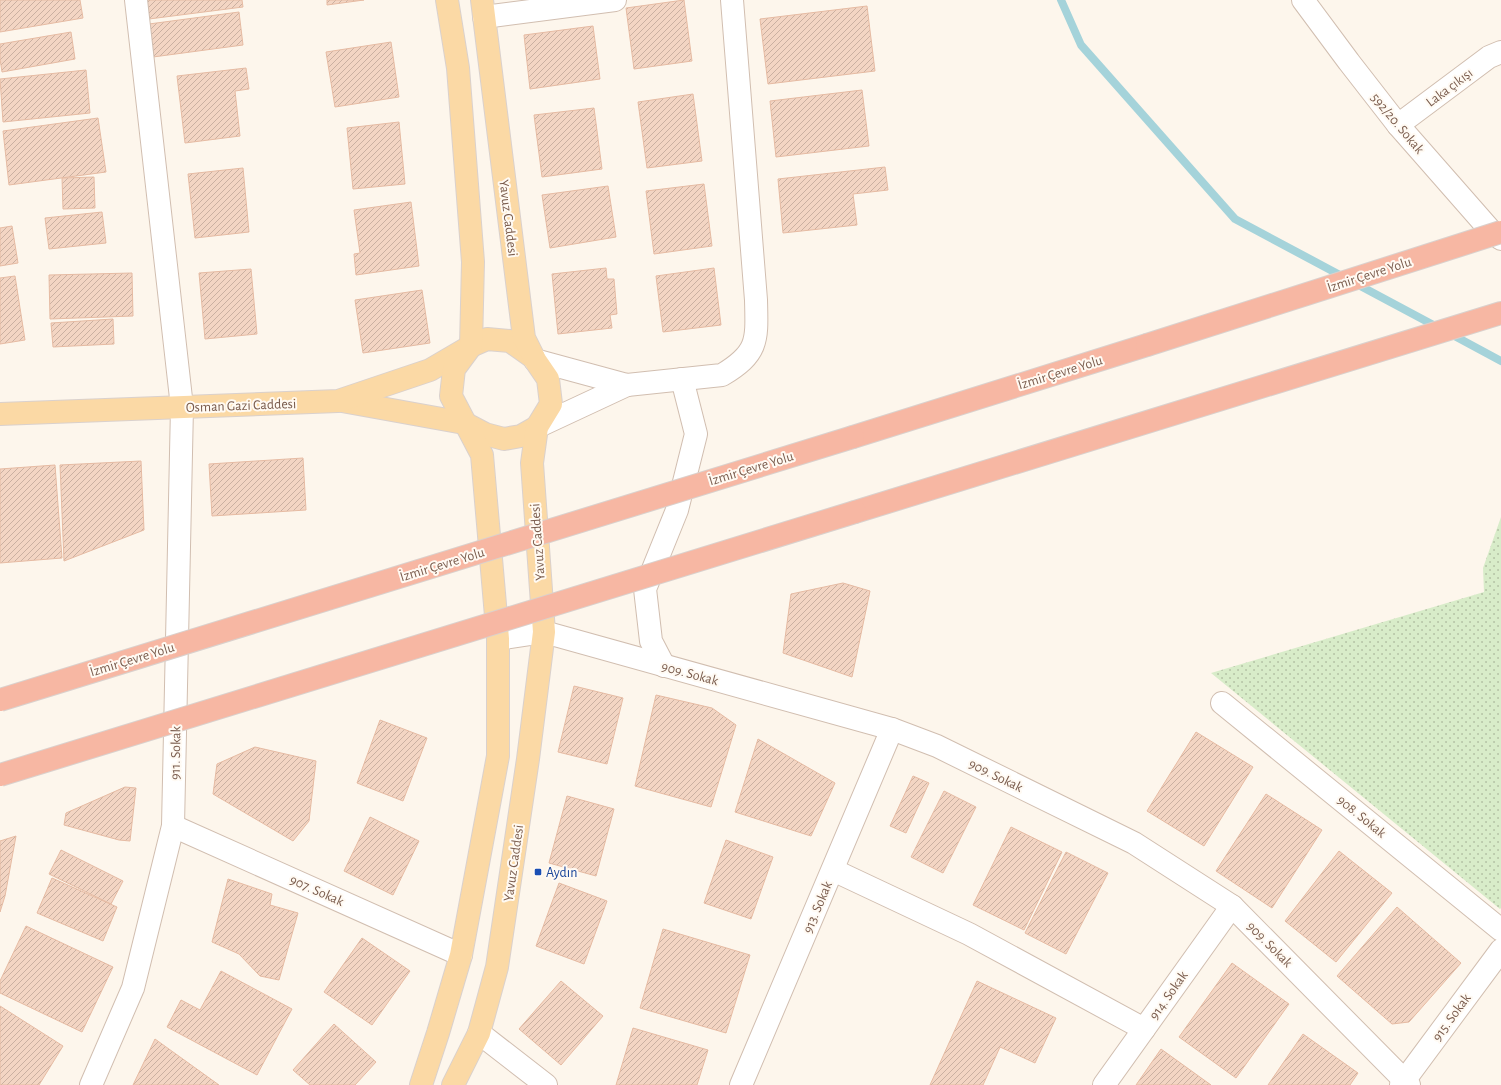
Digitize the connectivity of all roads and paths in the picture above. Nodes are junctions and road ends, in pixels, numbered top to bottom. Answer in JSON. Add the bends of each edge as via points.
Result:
{"nodes":[{"id":1,"x":136,"y":0,"type":"edge"},
{"id":2,"x":447,"y":0,"type":"edge"},
{"id":3,"x":615,"y":0,"type":"edge"},
{"id":4,"x":732,"y":0,"type":"edge"},
{"id":5,"x":1303,"y":0,"type":"edge"},
{"id":6,"x":483,"y":9,"type":"edge"},
{"id":7,"x":1501,"y":52,"type":"edge"},
{"id":8,"x":1398,"y":125,"type":"junction"},
{"id":9,"x":1501,"y":232,"type":"edge"},
{"id":10,"x":1501,"y":239,"type":"edge"},
{"id":11,"x":1501,"y":313,"type":"edge"},
{"id":12,"x":471,"y":346,"type":"junction"},
{"id":13,"x":535,"y":360,"type":"junction"},
{"id":14,"x":682,"y":379,"type":"junction"},
{"id":15,"x":627,"y":385,"type":"junction"},
{"id":16,"x":338,"y":401,"type":"junction"},
{"id":17,"x":182,"y":407,"type":"junction"},
{"id":18,"x":0,"y":414,"type":"edge"},
{"id":19,"x":464,"y":423,"type":"junction"},
{"id":20,"x":538,"y":427,"type":"junction"},
{"id":21,"x":544,"y":632,"type":"junction"},
{"id":22,"x":498,"y":639,"type":"junction"},
{"id":23,"x":664,"y":666,"type":"junction"},
{"id":24,"x":0,"y":700,"type":"edge"},
{"id":25,"x":1222,"y":703,"type":"dead end"},
{"id":26,"x":892,"y":729,"type":"junction"},
{"id":27,"x":0,"y":775,"type":"edge"},
{"id":28,"x":174,"y":826,"type":"junction"},
{"id":29,"x":833,"y":870,"type":"junction"},
{"id":30,"x":1232,"y":906,"type":"junction"},
{"id":31,"x":1501,"y":930,"type":"edge"},
{"id":32,"x":1501,"y":950,"type":"edge"},
{"id":33,"x":461,"y":955,"type":"junction"},
{"id":34,"x":1144,"y":1029,"type":"junction"},
{"id":35,"x":479,"y":1033,"type":"junction"},
{"id":36,"x":1405,"y":1083,"type":"edge"},
{"id":37,"x":91,"y":1085,"type":"edge"},
{"id":38,"x":421,"y":1085,"type":"edge"},
{"id":39,"x":454,"y":1085,"type":"edge"},
{"id":40,"x":546,"y":1085,"type":"edge"},
{"id":41,"x":741,"y":1085,"type":"edge"},
{"id":42,"x":1104,"y":1085,"type":"edge"}],
"edges":[{"from":1,"to":17,"type":"street","name":"911. Sokak"},
{"from":2,"to":12,"type":"main road","via":[[458,68],[473,262]]},
{"from":3,"to":6,"type":"street"},
{"from":4,"to":14,"type":"street","via":[[757,330],[755,343],[735,367],[722,375]]},
{"from":5,"to":8,"type":"street","name":"592/20. Sokak"},
{"from":6,"to":13,"type":"main road","name":"Yavuz Caddesi","via":[[524,338]]},
{"from":7,"to":8,"type":"street","name":"Laka çıkışı","via":[[1489,57]]},
{"from":8,"to":10,"type":"street","name":"592/20. Sokak"},
{"from":9,"to":24,"type":"highway","name":"İzmir Çevre Yolu","bridge":true,"via":[[854,437]]},
{"from":11,"to":27,"type":"highway","bridge":true},
{"from":12,"to":13,"type":"main road","via":[[487,339],[510,341]]},
{"from":12,"to":16,"type":"main road","name":"Osman Gazi Caddesi","via":[[430,370]]},
{"from":12,"to":19,"type":"main road","via":[[454,369],[451,396]]},
{"from":13,"to":15,"type":"street"},
{"from":13,"to":20,"type":"main road","name":"Yavuz Caddesi","via":[[548,379],[551,404]]},
{"from":14,"to":15,"type":"street"},
{"from":14,"to":23,"type":"street","via":[[696,434],[678,510],[645,589],[651,641]]},
{"from":15,"to":20,"type":"street"},
{"from":16,"to":17,"type":"main road","name":"Osman Gazi Caddesi"},
{"from":16,"to":19,"type":"main road"},
{"from":17,"to":18,"type":"main road","name":"Osman Gazi Caddesi"},
{"from":17,"to":28,"type":"street","name":"911. Sokak"},
{"from":19,"to":20,"type":"main road","via":[[484,434],[504,439],[521,436]]},
{"from":19,"to":22,"type":"main road","via":[[482,455]]},
{"from":20,"to":21,"type":"main road","name":"Yavuz Caddesi","via":[[532,463]]},
{"from":21,"to":22,"type":"street","name":"909. Sokak"},
{"from":21,"to":23,"type":"street","name":"909. Sokak"},
{"from":21,"to":35,"type":"main road","name":"Yavuz Caddesi","via":[[497,967]]},
{"from":22,"to":33,"type":"main road","via":[[498,756]]},
{"from":23,"to":26,"type":"street","name":"909. Sokak"},
{"from":25,"to":31,"type":"street","name":"908. Sokak"},
{"from":26,"to":29,"type":"street","name":"913. Sokak"},
{"from":26,"to":30,"type":"street","name":"909. Sokak","via":[[937,746],[1134,843]]},
{"from":28,"to":33,"type":"street","name":"907. Sokak"},
{"from":28,"to":37,"type":"street","name":"911. Sokak","via":[[133,988]]},
{"from":29,"to":34,"type":"street","via":[[969,934]]},
{"from":29,"to":41,"type":"street","name":"913. Sokak"},
{"from":30,"to":34,"type":"street","name":"914. Sokak"},
{"from":30,"to":36,"type":"street","name":"909. Sokak"},
{"from":32,"to":36,"type":"street","name":"915. Sokak"},
{"from":33,"to":38,"type":"main road"},
{"from":34,"to":42,"type":"street","name":"914. Sokak"},
{"from":35,"to":39,"type":"main road","name":"Yavuz Caddesi"},
{"from":35,"to":40,"type":"street"}]}
